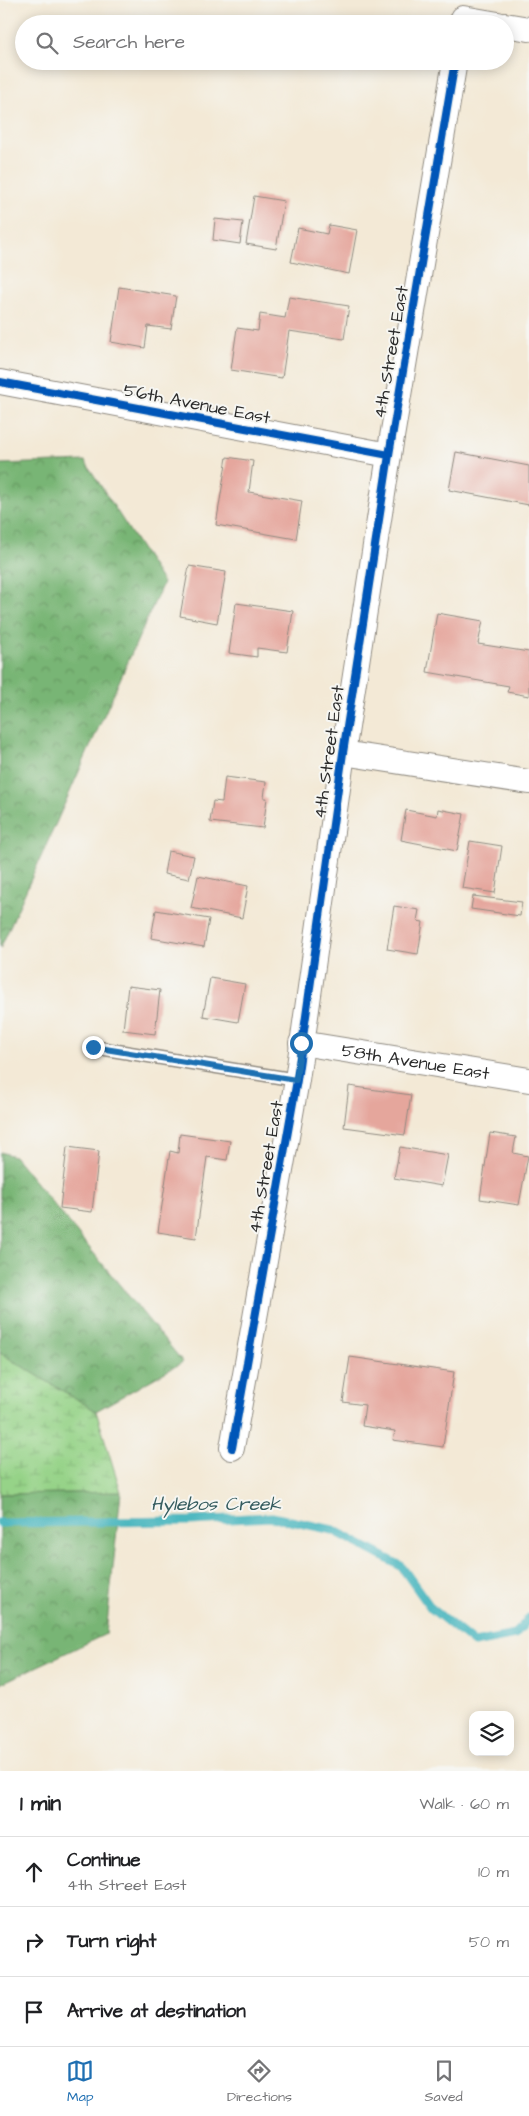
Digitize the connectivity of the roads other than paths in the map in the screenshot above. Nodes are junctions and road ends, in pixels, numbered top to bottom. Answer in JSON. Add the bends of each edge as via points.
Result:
{"nodes":[{"id":1,"x":514,"y":26,"type":"edge"},
{"id":2,"x":529,"y":29,"type":"edge"},
{"id":3,"x":454,"y":70,"type":"edge"},
{"id":4,"x":0,"y":382,"type":"edge"},
{"id":5,"x":389,"y":455,"type":"junction"},
{"id":6,"x":344,"y":753,"type":"junction"},
{"id":7,"x":529,"y":782,"type":"edge"},
{"id":8,"x":301,"y":1043,"type":"junction"},
{"id":9,"x":93,"y":1047,"type":"dead end"},
{"id":10,"x":296,"y":1080,"type":"junction"},
{"id":11,"x":529,"y":1080,"type":"edge"},
{"id":12,"x":232,"y":1448,"type":"dead end"}],
"edges":[{"from":1,"to":2,"type":"street"},
{"from":3,"to":5,"type":"street","name":"4th Street East"},
{"from":4,"to":5,"type":"street","name":"56th Avenue East"},
{"from":5,"to":6,"type":"street","name":"4th Street East"},
{"from":6,"to":7,"type":"street"},
{"from":6,"to":8,"type":"street","name":"4th Street East"},
{"from":8,"to":10,"type":"street","name":"4th Street East"},
{"from":8,"to":11,"type":"street","name":"58th Avenue East"},
{"from":9,"to":10,"type":"lane"},
{"from":10,"to":12,"type":"street","name":"4th Street East"}]}
